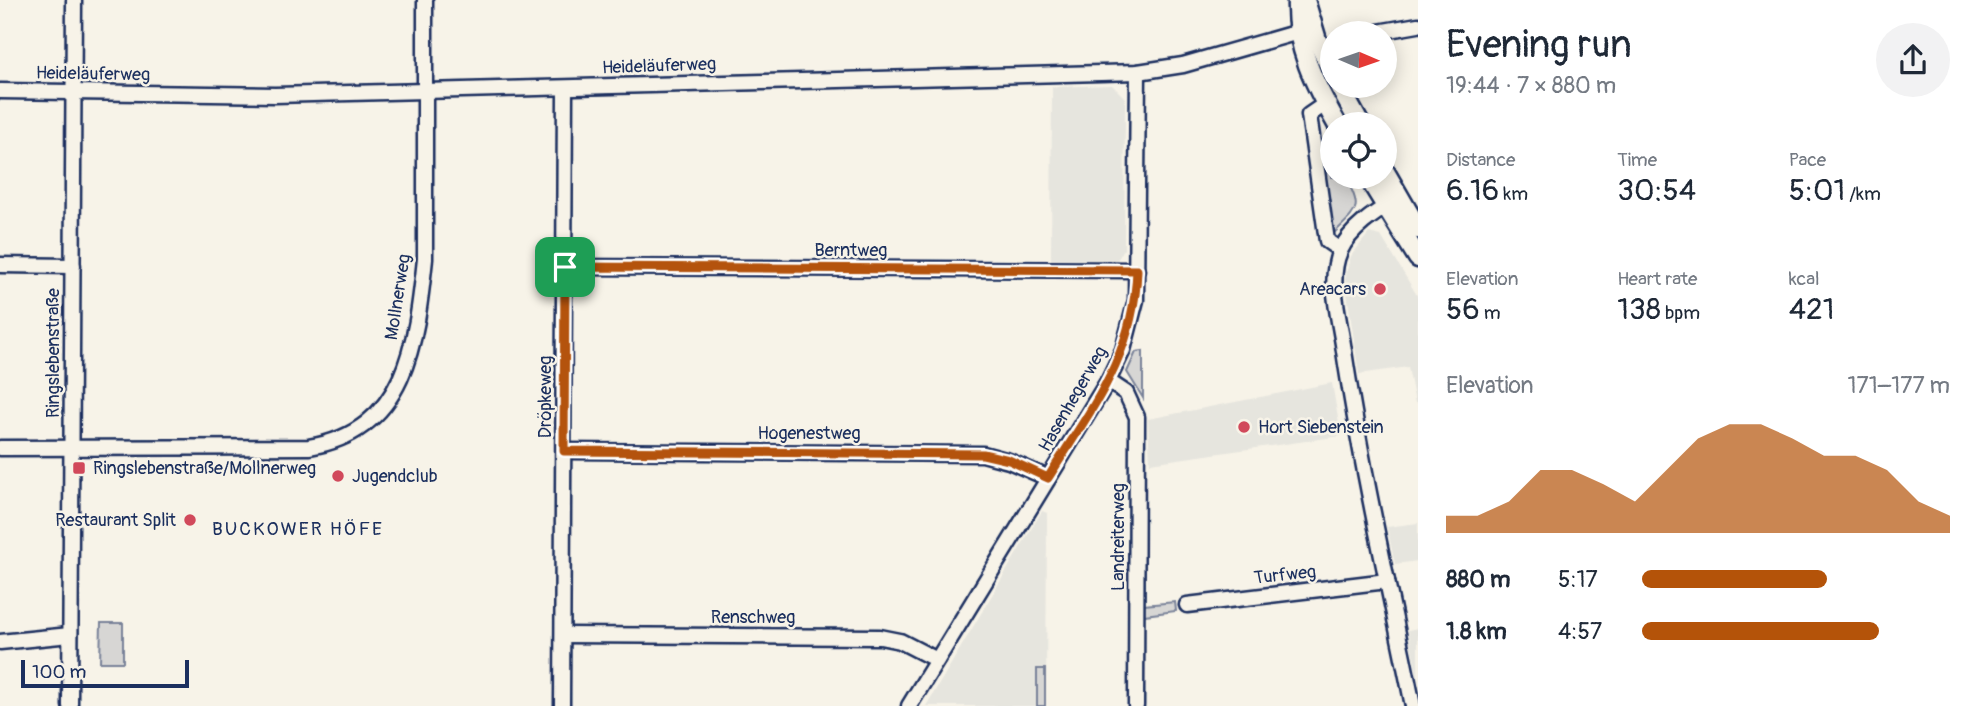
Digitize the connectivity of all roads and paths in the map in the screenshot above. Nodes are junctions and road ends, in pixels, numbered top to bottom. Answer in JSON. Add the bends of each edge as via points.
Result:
{"nodes":[{"id":1,"x":74,"y":0,"type":"edge"},
{"id":2,"x":425,"y":0,"type":"edge"},
{"id":3,"x":1297,"y":0,"type":"edge"},
{"id":4,"x":1305,"y":0,"type":"edge"},
{"id":5,"x":1418,"y":25,"type":"edge"},
{"id":6,"x":1397,"y":29,"type":"edge"},
{"id":7,"x":1305,"y":30,"type":"junction"},
{"id":8,"x":1320,"y":48,"type":"edge"},
{"id":9,"x":1139,"y":72,"type":"junction"},
{"id":10,"x":565,"y":88,"type":"junction"},
{"id":11,"x":0,"y":91,"type":"edge"},
{"id":12,"x":425,"y":91,"type":"junction"},
{"id":13,"x":74,"y":93,"type":"junction"},
{"id":14,"x":1325,"y":104,"type":"junction"},
{"id":15,"x":1330,"y":112,"type":"edge"},
{"id":16,"x":1380,"y":189,"type":"edge"},
{"id":17,"x":1389,"y":189,"type":"edge"},
{"id":18,"x":1393,"y":202,"type":"junction"},
{"id":19,"x":1418,"y":229,"type":"edge"},
{"id":20,"x":1340,"y":250,"type":"junction"},
{"id":21,"x":1418,"y":258,"type":"edge"},
{"id":22,"x":0,"y":265,"type":"edge"},
{"id":23,"x":73,"y":266,"type":"junction"},
{"id":24,"x":565,"y":267,"type":"junction"},
{"id":25,"x":1137,"y":270,"type":"junction"},
{"id":26,"x":1108,"y":381,"type":"junction"},
{"id":27,"x":0,"y":448,"type":"edge"},
{"id":28,"x":71,"y":448,"type":"junction"},
{"id":29,"x":564,"y":451,"type":"junction"},
{"id":30,"x":1048,"y":478,"type":"junction"},
{"id":31,"x":1382,"y":582,"type":"junction"},
{"id":32,"x":1186,"y":605,"type":"dead end"},
{"id":33,"x":71,"y":635,"type":"junction"},
{"id":34,"x":563,"y":635,"type":"junction"},
{"id":35,"x":0,"y":642,"type":"edge"},
{"id":36,"x":937,"y":660,"type":"junction"},
{"id":37,"x":70,"y":706,"type":"edge"},
{"id":38,"x":562,"y":706,"type":"edge"},
{"id":39,"x":909,"y":706,"type":"edge"},
{"id":40,"x":1136,"y":706,"type":"edge"},
{"id":41,"x":1413,"y":706,"type":"edge"}],
"edges":[{"from":1,"to":13,"type":"street","name":"Ringslebenstraße"},
{"from":2,"to":12,"type":"street","name":"Mollnerweg"},
{"from":3,"to":7,"type":"main road"},
{"from":4,"to":7,"type":"main road"},
{"from":5,"to":6,"type":"street"},
{"from":7,"to":8,"type":"main road"},
{"from":7,"to":9,"type":"street","name":"Heideläuferweg","via":[[1183,65]]},
{"from":7,"to":14,"type":"main road","via":[[1305,59]]},
{"from":9,"to":10,"type":"street","name":"Heideläuferweg"},
{"from":9,"to":25,"type":"street","name":"Hasenhegerweg"},
{"from":10,"to":12,"type":"street","name":"Heideläuferweg"},
{"from":10,"to":24,"type":"street","name":"Dröpkeweg"},
{"from":11,"to":13,"type":"street","name":"Heideläuferweg"},
{"from":12,"to":13,"type":"street","name":"Heideläuferweg"},
{"from":12,"to":28,"type":"street","name":"Mollnerweg","via":[[421,299],[402,370],[374,420],[346,438],[309,447]]},
{"from":13,"to":23,"type":"street","name":"Ringslebenstraße"},
{"from":14,"to":15,"type":"main road"},
{"from":14,"to":20,"type":"street","via":[[1309,114],[1327,241]]},
{"from":16,"to":18,"type":"main road"},
{"from":17,"to":18,"type":"main road"},
{"from":18,"to":19,"type":"main road"},
{"from":18,"to":20,"type":"street","via":[[1360,226]]},
{"from":18,"to":21,"type":"main road"},
{"from":20,"to":31,"type":"street","via":[[1335,280],[1339,316]]},
{"from":22,"to":23,"type":"street"},
{"from":23,"to":28,"type":"street","name":"Ringslebenstraße"},
{"from":24,"to":25,"type":"street","name":"Berntweg"},
{"from":24,"to":29,"type":"street","name":"Dröpkeweg"},
{"from":25,"to":26,"type":"street","name":"Hasenhegerweg","via":[[1131,326]]},
{"from":26,"to":30,"type":"street","name":"Hasenhegerweg"},
{"from":26,"to":40,"type":"street","name":"Landreiterweg","via":[[1126,393],[1137,417]]},
{"from":27,"to":28,"type":"street","name":"Mollnerweg"},
{"from":28,"to":33,"type":"street","name":"Ringslebenstraße"},
{"from":29,"to":30,"type":"street","name":"Hogenestweg","via":[[983,454]]},
{"from":29,"to":34,"type":"street","name":"Dröpkeweg"},
{"from":30,"to":36,"type":"street","name":"Hasenhegerweg"},
{"from":31,"to":32,"type":"street","name":"Turfweg"},
{"from":31,"to":41,"type":"street"},
{"from":33,"to":35,"type":"street"},
{"from":33,"to":37,"type":"street","name":"Ringslebenstraße"},
{"from":34,"to":36,"type":"street","name":"Renschweg","via":[[880,637],[900,641]]},
{"from":34,"to":38,"type":"street","name":"Dröpkeweg"},
{"from":36,"to":39,"type":"street","name":"Hasenhegerweg"}]}
